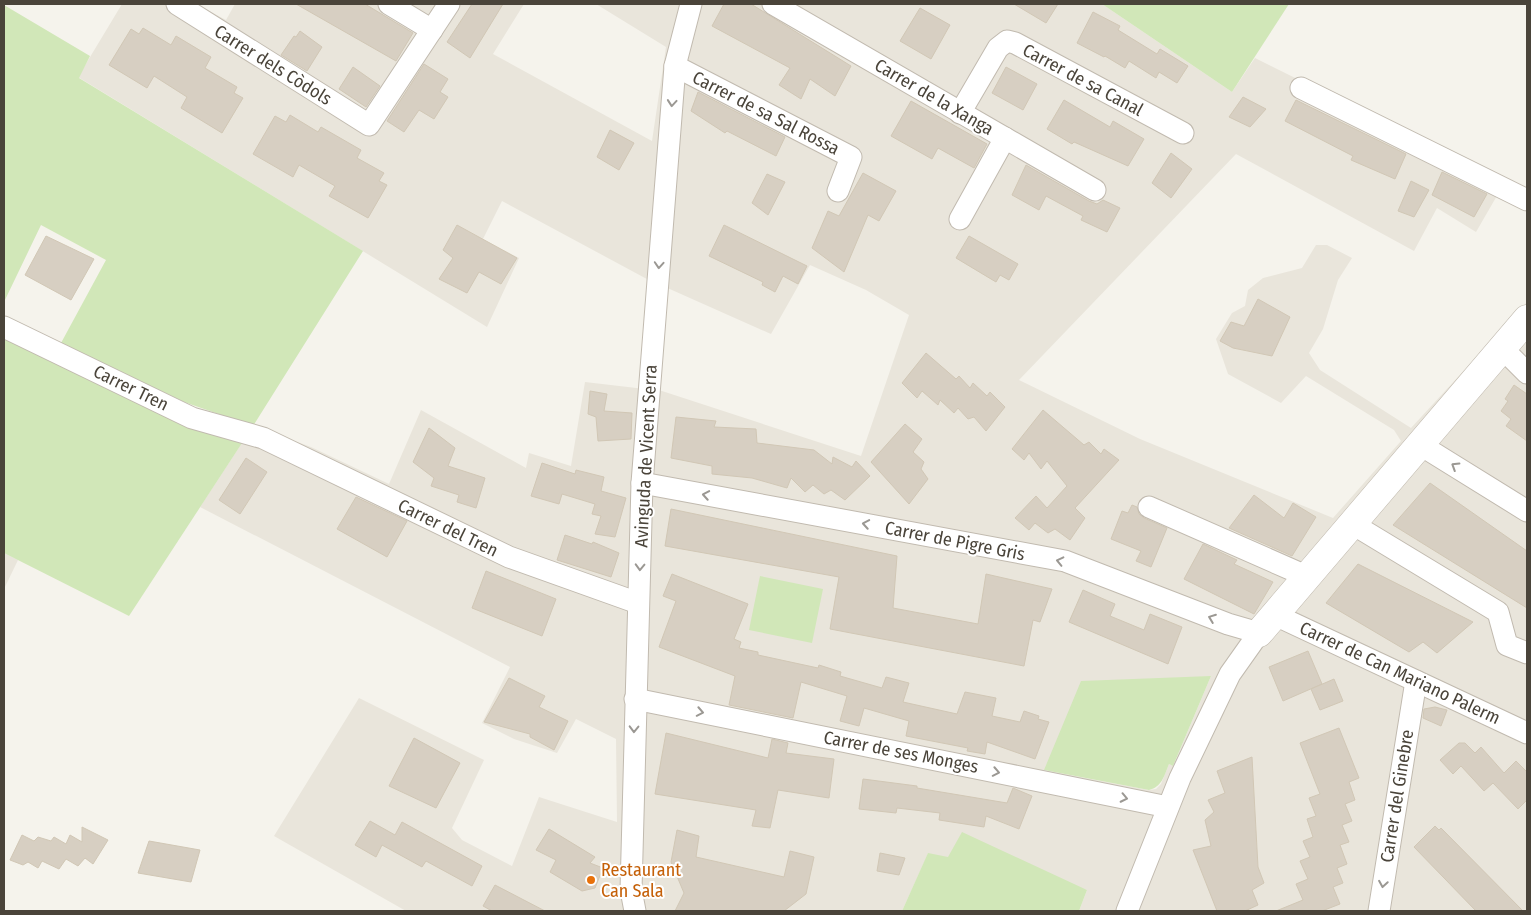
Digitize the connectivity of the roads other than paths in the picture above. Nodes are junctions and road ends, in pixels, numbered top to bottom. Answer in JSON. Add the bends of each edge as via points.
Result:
{"nodes":[{"id":1,"x":177,"y":4,"type":"edge"},
{"id":2,"x":389,"y":4,"type":"edge"},
{"id":3,"x":448,"y":4,"type":"edge"},
{"id":4,"x":691,"y":4,"type":"edge"},
{"id":5,"x":774,"y":4,"type":"edge"},
{"id":6,"x":432,"y":30,"type":"junction"},
{"id":7,"x":675,"y":66,"type":"junction"},
{"id":8,"x":1301,"y":88,"type":"dead end"},
{"id":9,"x":960,"y":113,"type":"junction"},
{"id":10,"x":1182,"y":132,"type":"dead end"},
{"id":11,"x":1005,"y":138,"type":"junction"},
{"id":12,"x":1095,"y":190,"type":"dead end"},
{"id":13,"x":838,"y":191,"type":"dead end"},
{"id":14,"x":1527,"y":200,"type":"edge"},
{"id":15,"x":960,"y":219,"type":"dead end"},
{"id":16,"x":1527,"y":319,"type":"edge"},
{"id":17,"x":4,"y":327,"type":"edge"},
{"id":18,"x":1502,"y":348,"type":"junction"},
{"id":19,"x":1527,"y":373,"type":"edge"},
{"id":20,"x":263,"y":438,"type":"joint"},
{"id":21,"x":1419,"y":444,"type":"junction"},
{"id":22,"x":642,"y":483,"type":"junction"},
{"id":23,"x":1149,"y":507,"type":"dead end"},
{"id":24,"x":1527,"y":511,"type":"edge"},
{"id":25,"x":1351,"y":523,"type":"junction"},
{"id":26,"x":1306,"y":576,"type":"junction"},
{"id":27,"x":638,"y":603,"type":"junction"},
{"id":28,"x":1266,"y":624,"type":"junction"},
{"id":29,"x":1527,"y":653,"type":"edge"},
{"id":30,"x":1416,"y":681,"type":"junction"},
{"id":31,"x":635,"y":699,"type":"junction"},
{"id":32,"x":1527,"y":733,"type":"edge"},
{"id":33,"x":1168,"y":807,"type":"junction"},
{"id":34,"x":635,"y":911,"type":"edge"},
{"id":35,"x":1127,"y":911,"type":"edge"},
{"id":36,"x":1379,"y":911,"type":"edge"}],
"edges":[{"from":1,"to":6,"type":"street","name":"Carrer dels Còdols","via":[[369,126]]},
{"from":2,"to":6,"type":"street"},
{"from":3,"to":6,"type":"street"},
{"from":4,"to":7,"type":"street","name":"Avinguda de Vicent Serra"},
{"from":5,"to":9,"type":"street","name":"Carrer de la Xanga"},
{"from":7,"to":13,"type":"street","name":"Carrer de sa Sal Rossa","via":[[851,157]]},
{"from":7,"to":22,"type":"street","name":"Avinguda de Vicent Serra","one_way":true},
{"from":8,"to":14,"type":"street"},
{"from":9,"to":10,"type":"street","name":"Carrer de sa Canal","via":[[998,48],[1007,41]]},
{"from":9,"to":11,"type":"street","name":"Carrer de la Xanga"},
{"from":11,"to":12,"type":"street","name":"Carrer de la Xanga"},
{"from":11,"to":15,"type":"street"},
{"from":16,"to":18,"type":"street"},
{"from":17,"to":20,"type":"street","name":"Carrer Tren","via":[[192,418]]},
{"from":18,"to":19,"type":"street"},
{"from":18,"to":21,"type":"street"},
{"from":20,"to":27,"type":"street","name":"Carrer del Tren","via":[[509,557]]},
{"from":24,"to":21,"type":"street","one_way":true},
{"from":21,"to":25,"type":"street"},
{"from":22,"to":27,"type":"street","name":"Avinguda de Vicent Serra","one_way":true},
{"from":28,"to":22,"type":"street","name":"Carrer de Pigre Gris","one_way":true,"via":[[1065,561]]},
{"from":23,"to":26,"type":"street"},
{"from":25,"to":26,"type":"street"},
{"from":25,"to":29,"type":"street","via":[[1498,612],[1506,645]]},
{"from":26,"to":28,"type":"street"},
{"from":27,"to":31,"type":"street","name":"Avinguda de Vicent Serra"},
{"from":28,"to":30,"type":"street","name":"Carrer de Can Mariano Palerm"},
{"from":28,"to":33,"type":"street","via":[[1230,674]]},
{"from":30,"to":32,"type":"street","name":"Carrer de Can Mariano Palerm"},
{"from":30,"to":36,"type":"street","name":"Carrer del Ginebre","one_way":true},
{"from":31,"to":33,"type":"street","name":"Carrer de ses Monges","one_way":true},
{"from":31,"to":34,"type":"street","name":"Avinguda de Vicent Serra","one_way":true,"via":[[631,890]]},
{"from":33,"to":35,"type":"street"}]}
